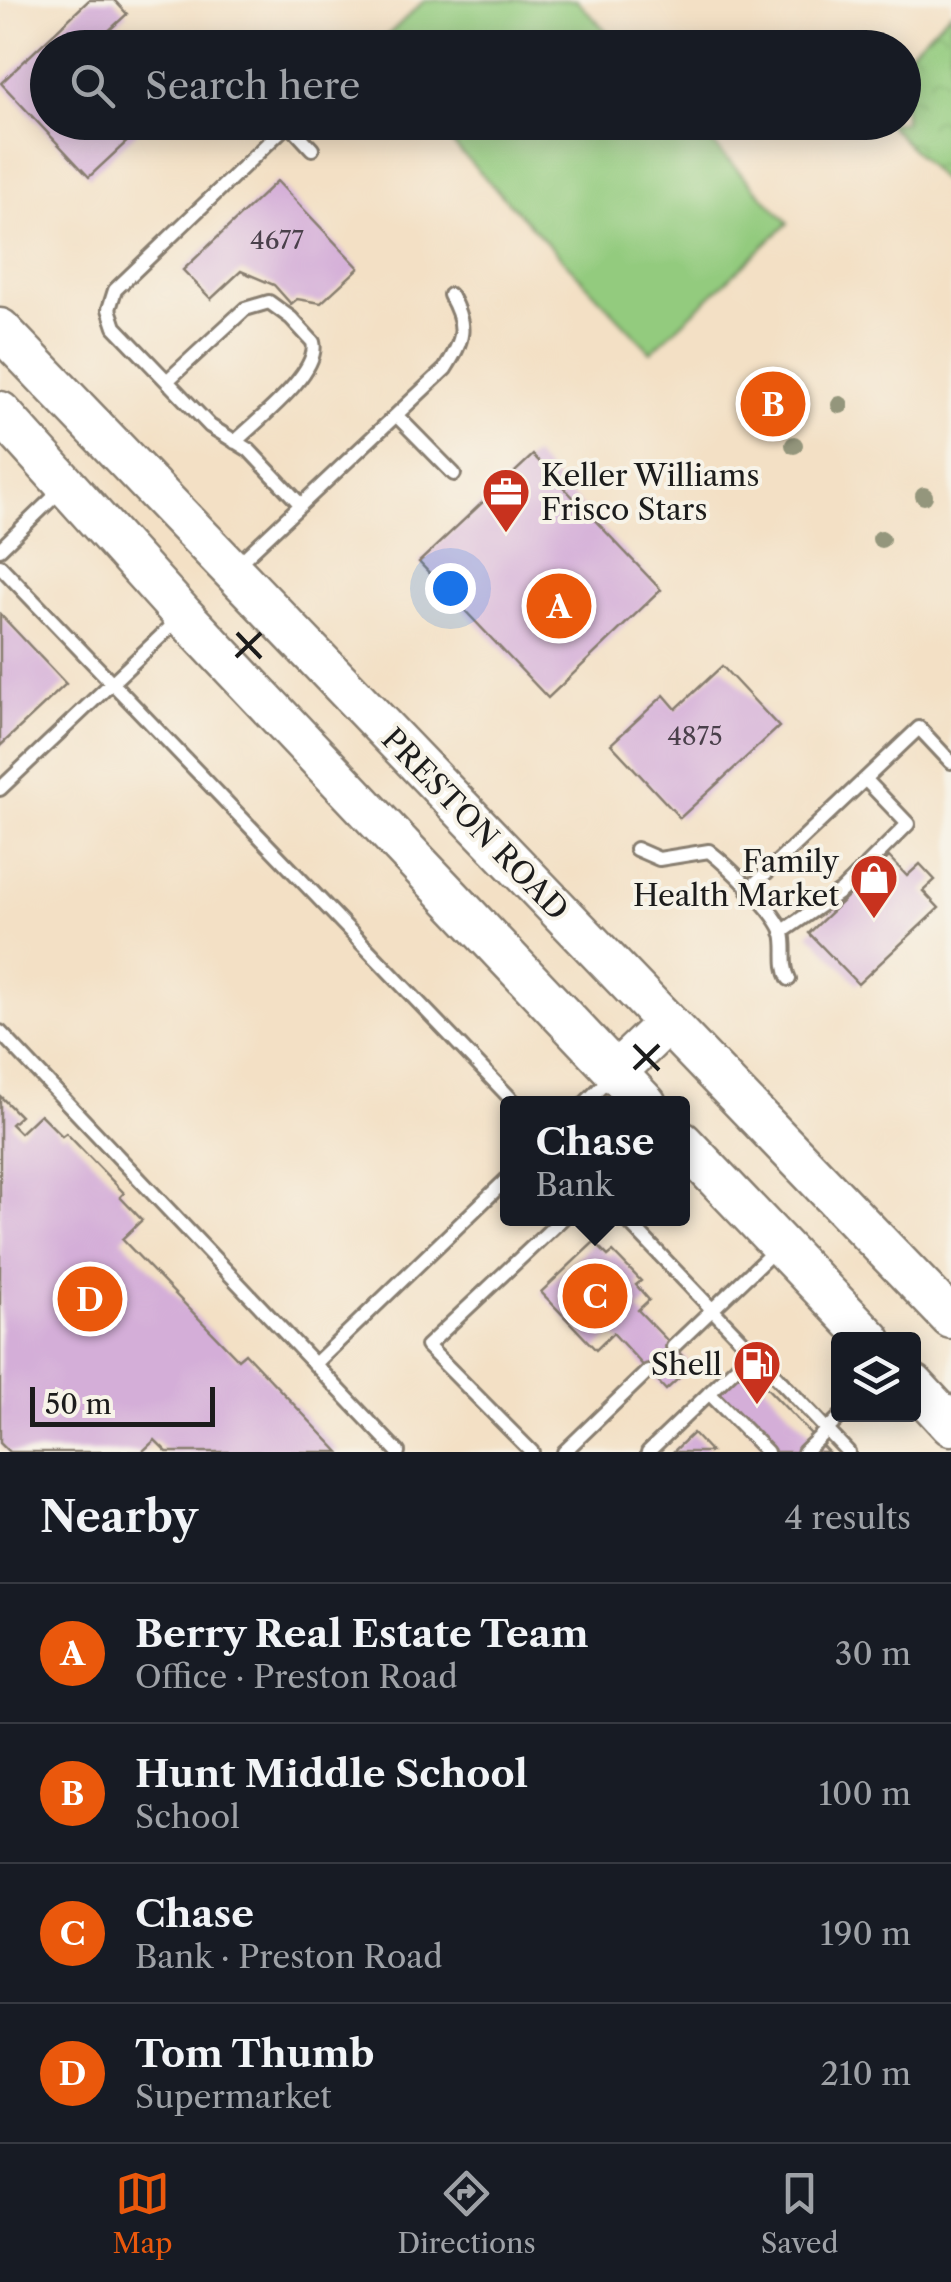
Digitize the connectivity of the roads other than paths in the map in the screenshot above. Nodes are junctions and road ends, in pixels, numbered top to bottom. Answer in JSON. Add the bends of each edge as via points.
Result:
{"nodes":[{"id":1,"x":270,"y":140,"type":"edge"},
{"id":2,"x":304,"y":140,"type":"edge"},
{"id":3,"x":312,"y":149,"type":"dead end"},
{"id":4,"x":450,"y":295,"type":"dead end"},
{"id":5,"x":0,"y":330,"type":"edge"},
{"id":6,"x":167,"y":381,"type":"junction"},
{"id":7,"x":0,"y":412,"type":"edge"},
{"id":8,"x":397,"y":416,"type":"junction"},
{"id":9,"x":235,"y":442,"type":"junction"},
{"id":10,"x":454,"y":474,"type":"dead end"},
{"id":11,"x":66,"y":485,"type":"junction"},
{"id":12,"x":301,"y":505,"type":"junction"},
{"id":13,"x":0,"y":549,"type":"edge"},
{"id":14,"x":0,"y":566,"type":"edge"},
{"id":15,"x":231,"y":570,"type":"junction"},
{"id":16,"x":183,"y":615,"type":"junction"},
{"id":17,"x":112,"y":681,"type":"junction"},
{"id":18,"x":951,"y":762,"type":"edge"},
{"id":19,"x":865,"y":779,"type":"junction"},
{"id":20,"x":0,"y":789,"type":"edge"},
{"id":21,"x":636,"y":849,"type":"dead end"},
{"id":22,"x":748,"y":890,"type":"junction"},
{"id":23,"x":782,"y":932,"type":"junction"},
{"id":24,"x":789,"y":979,"type":"dead end"},
{"id":25,"x":667,"y":1023,"type":"junction"},
{"id":26,"x":0,"y":1032,"type":"edge"},
{"id":27,"x":616,"y":1072,"type":"junction"},
{"id":28,"x":508,"y":1096,"type":"edge"},
{"id":29,"x":592,"y":1096,"type":"edge"},
{"id":30,"x":638,"y":1096,"type":"edge"},
{"id":31,"x":690,"y":1150,"type":"edge"},
{"id":32,"x":500,"y":1186,"type":"edge"},
{"id":33,"x":555,"y":1226,"type":"edge"},
{"id":34,"x":633,"y":1226,"type":"edge"},
{"id":35,"x":780,"y":1245,"type":"junction"},
{"id":36,"x":712,"y":1310,"type":"junction"},
{"id":37,"x":951,"y":1318,"type":"edge"},
{"id":38,"x":863,"y":1332,"type":"edge"},
{"id":39,"x":673,"y":1347,"type":"dead end"},
{"id":40,"x":752,"y":1352,"type":"junction"},
{"id":41,"x":315,"y":1364,"type":"junction"},
{"id":42,"x":648,"y":1371,"type":"dead end"},
{"id":43,"x":710,"y":1393,"type":"junction"},
{"id":44,"x":921,"y":1393,"type":"edge"},
{"id":45,"x":835,"y":1422,"type":"edge"},
{"id":46,"x":950,"y":1425,"type":"edge"},
{"id":47,"x":827,"y":1430,"type":"junction"},
{"id":48,"x":398,"y":1452,"type":"edge"},
{"id":49,"x":532,"y":1452,"type":"edge"},
{"id":50,"x":564,"y":1452,"type":"edge"},
{"id":51,"x":648,"y":1452,"type":"edge"},
{"id":52,"x":766,"y":1452,"type":"edge"},
{"id":53,"x":804,"y":1452,"type":"edge"},
{"id":54,"x":848,"y":1452,"type":"edge"}],
"edges":[{"from":1,"to":6,"type":"lane","via":[[115,290],[108,308],[115,327]]},
{"from":2,"to":3,"type":"lane"},
{"from":4,"to":8,"type":"lane","via":[[463,319],[460,346]]},
{"from":5,"to":15,"type":"main road","name":"PRESTON ROAD"},
{"from":6,"to":9,"type":"lane"},
{"from":6,"to":9,"type":"lane","via":[[244,309],[268,302],[292,318],[313,342],[313,359]]},
{"from":7,"to":11,"type":"main road"},
{"from":8,"to":10,"type":"lane"},
{"from":8,"to":12,"type":"lane"},
{"from":9,"to":12,"type":"lane"},
{"from":11,"to":13,"type":"lane"},
{"from":11,"to":16,"type":"main road"},
{"from":12,"to":15,"type":"lane"},
{"from":14,"to":17,"type":"lane"},
{"from":15,"to":16,"type":"main road"},
{"from":15,"to":25,"type":"main road","name":"PRESTON ROAD"},
{"from":16,"to":17,"type":"lane"},
{"from":16,"to":27,"type":"main road"},
{"from":17,"to":20,"type":"lane"},
{"from":17,"to":28,"type":"lane"},
{"from":18,"to":19,"type":"lane","via":[[919,728]]},
{"from":19,"to":22,"type":"lane"},
{"from":19,"to":23,"type":"lane","via":[[908,824],[841,891]]},
{"from":21,"to":22,"type":"lane","via":[[659,859],[708,851]]},
{"from":22,"to":23,"type":"lane"},
{"from":23,"to":24,"type":"lane"},
{"from":25,"to":27,"type":"main road"},
{"from":25,"to":37,"type":"main road","name":"PRESTON ROAD"},
{"from":26,"to":41,"type":"lane"},
{"from":27,"to":29,"type":"lane"},
{"from":27,"to":30,"type":"main road"},
{"from":31,"to":35,"type":"main road"},
{"from":32,"to":41,"type":"lane"},
{"from":33,"to":49,"type":"lane","via":[[428,1346]]},
{"from":34,"to":36,"type":"lane"},
{"from":35,"to":36,"type":"lane"},
{"from":35,"to":38,"type":"main road"},
{"from":36,"to":39,"type":"lane"},
{"from":36,"to":40,"type":"lane"},
{"from":40,"to":43,"type":"lane"},
{"from":40,"to":47,"type":"lane"},
{"from":41,"to":48,"type":"lane"},
{"from":42,"to":50,"type":"lane"},
{"from":43,"to":51,"type":"lane"},
{"from":43,"to":52,"type":"lane"},
{"from":44,"to":46,"type":"main road"},
{"from":45,"to":47,"type":"lane"},
{"from":47,"to":53,"type":"lane"},
{"from":47,"to":54,"type":"lane"}]}
